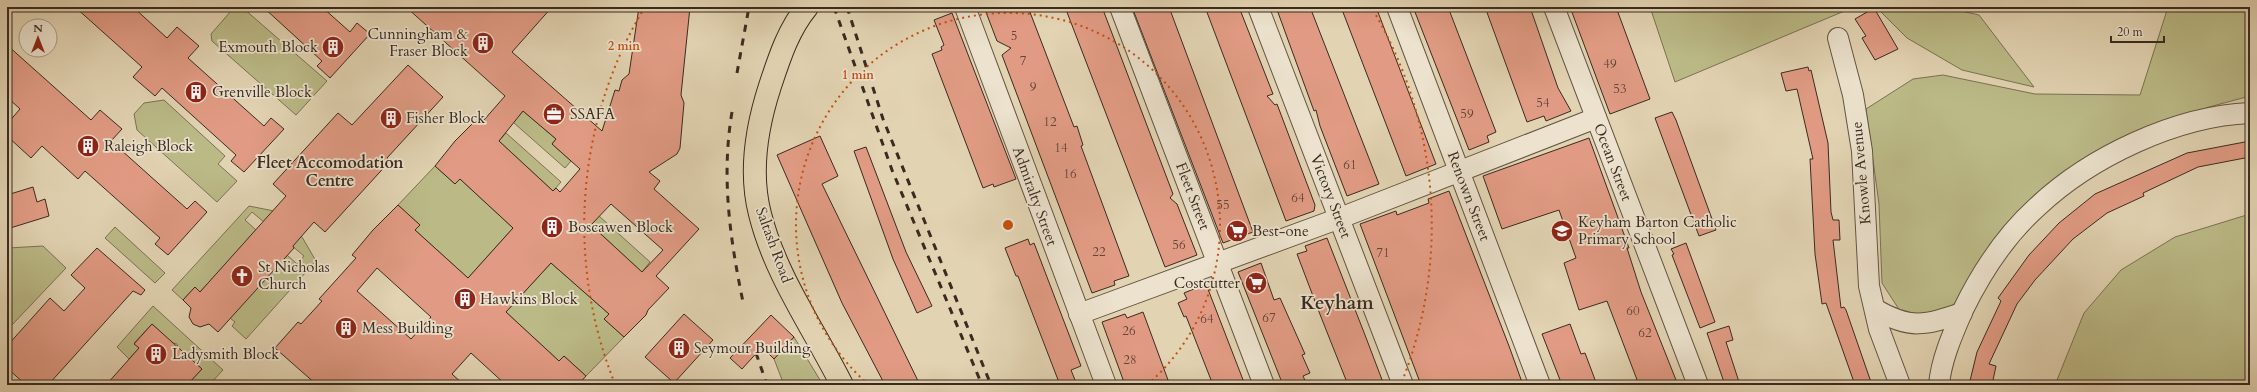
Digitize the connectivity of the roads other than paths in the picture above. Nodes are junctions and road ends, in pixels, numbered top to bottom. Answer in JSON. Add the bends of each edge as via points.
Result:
{"nodes":[{"id":1,"x":965,"y":7,"type":"edge"},
{"id":2,"x":1120,"y":7,"type":"edge"},
{"id":3,"x":1258,"y":7,"type":"edge"},
{"id":4,"x":1397,"y":7,"type":"edge"},
{"id":5,"x":1554,"y":7,"type":"edge"},
{"id":6,"x":805,"y":9,"type":"edge"},
{"id":7,"x":1838,"y":38,"type":"dead end"},
{"id":8,"x":2250,"y":113,"type":"edge"},
{"id":9,"x":1596,"y":118,"type":"junction"},
{"id":10,"x":1460,"y":171,"type":"junction"},
{"id":11,"x":1340,"y":218,"type":"junction"},
{"id":12,"x":1219,"y":263,"type":"junction"},
{"id":13,"x":1874,"y":309,"type":"junction"},
{"id":14,"x":1962,"y":313,"type":"junction"},
{"id":15,"x":1079,"y":314,"type":"junction"},
{"id":16,"x":842,"y":385,"type":"edge"},
{"id":17,"x":1106,"y":385,"type":"edge"},
{"id":18,"x":1264,"y":385,"type":"edge"},
{"id":19,"x":1403,"y":385,"type":"edge"},
{"id":20,"x":1540,"y":385,"type":"edge"},
{"id":21,"x":1698,"y":385,"type":"edge"},
{"id":22,"x":1900,"y":385,"type":"edge"},
{"id":23,"x":1938,"y":385,"type":"edge"}],
"edges":[{"from":1,"to":15,"type":"street","name":"Admiralty Street"},
{"from":2,"to":12,"type":"street","name":"Fleet Street"},
{"from":3,"to":11,"type":"street","name":"Victory Street"},
{"from":4,"to":10,"type":"street","name":"Renown Street"},
{"from":5,"to":9,"type":"street","name":"Ocean Street"},
{"from":6,"to":16,"type":"main road","name":"Saltash Road","via":[[786,42],[762,113],[756,154],[756,193],[760,214],[777,261]]},
{"from":7,"to":13,"type":"street","name":"Knowle Avenue","via":[[1853,95],[1862,151],[1869,286]]},
{"from":8,"to":14,"type":"street","via":[[2194,121],[2151,136],[2108,157],[2058,188],[2035,208],[2004,243]]},
{"from":9,"to":10,"type":"street"},
{"from":9,"to":21,"type":"street","name":"Ocean Street"},
{"from":10,"to":11,"type":"street"},
{"from":10,"to":20,"type":"street","name":"Renown Street"},
{"from":11,"to":12,"type":"street"},
{"from":11,"to":19,"type":"street","name":"Victory Street"},
{"from":12,"to":15,"type":"street"},
{"from":12,"to":18,"type":"street","name":"Fleet Street"},
{"from":13,"to":14,"type":"street","via":[[1903,322],[1928,324]]},
{"from":13,"to":22,"type":"street","name":"Knowle Avenue"},
{"from":14,"to":23,"type":"street","via":[[1954,330]]},
{"from":15,"to":17,"type":"street","name":"Admiralty Street"}]}
